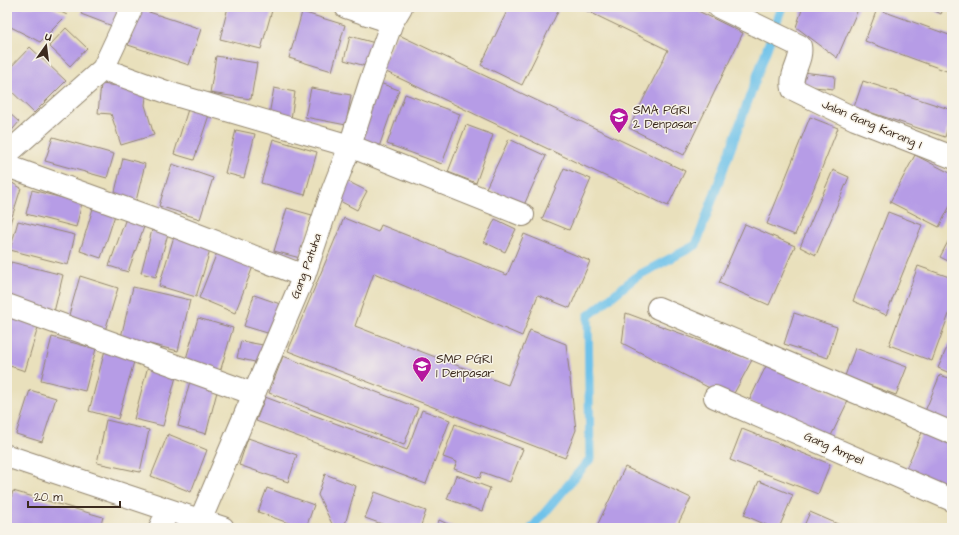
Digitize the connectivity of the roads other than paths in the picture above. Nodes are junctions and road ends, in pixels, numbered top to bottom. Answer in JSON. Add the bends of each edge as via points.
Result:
{"nodes":[{"id":1,"x":132,"y":7,"type":"edge"},
{"id":2,"x":346,"y":7,"type":"edge"},
{"id":3,"x":719,"y":7,"type":"edge"},
{"id":4,"x":396,"y":15,"type":"edge"},
{"id":5,"x":103,"y":70,"type":"junction"},
{"id":6,"x":350,"y":146,"type":"junction"},
{"id":7,"x":7,"y":154,"type":"edge"},
{"id":8,"x":952,"y":157,"type":"edge"},
{"id":9,"x":7,"y":166,"type":"edge"},
{"id":10,"x":523,"y":215,"type":"dead end"},
{"id":11,"x":304,"y":276,"type":"junction"},
{"id":12,"x":7,"y":306,"type":"edge"},
{"id":13,"x":658,"y":308,"type":"dead end"},
{"id":14,"x":254,"y":394,"type":"junction"},
{"id":15,"x":715,"y":397,"type":"dead end"},
{"id":16,"x":952,"y":433,"type":"edge"},
{"id":17,"x":7,"y":456,"type":"edge"},
{"id":18,"x":952,"y":500,"type":"edge"},
{"id":19,"x":164,"y":519,"type":"edge"},
{"id":20,"x":200,"y":521,"type":"junction"},
{"id":21,"x":223,"y":528,"type":"edge"}],
"edges":[{"from":1,"to":5,"type":"street"},
{"from":2,"to":4,"type":"street"},
{"from":3,"to":8,"type":"street","name":"Jalan Gang Karang I","via":[[800,46],[801,52],[792,82],[793,89],[855,119]]},
{"from":4,"to":6,"type":"street","name":"Gang Patuha","via":[[370,83]]},
{"from":5,"to":6,"type":"street","via":[[172,94]]},
{"from":5,"to":7,"type":"street"},
{"from":6,"to":10,"type":"street"},
{"from":6,"to":11,"type":"street","name":"Gang Patuha"},
{"from":9,"to":11,"type":"street"},
{"from":11,"to":14,"type":"street","name":"Gang Patuha"},
{"from":12,"to":14,"type":"street"},
{"from":13,"to":16,"type":"street"},
{"from":14,"to":20,"type":"street","name":"Gang Patuha"},
{"from":15,"to":18,"type":"street","name":"Gang Ampel"},
{"from":17,"to":19,"type":"street"},
{"from":19,"to":20,"type":"street"},
{"from":20,"to":21,"type":"street"}]}
